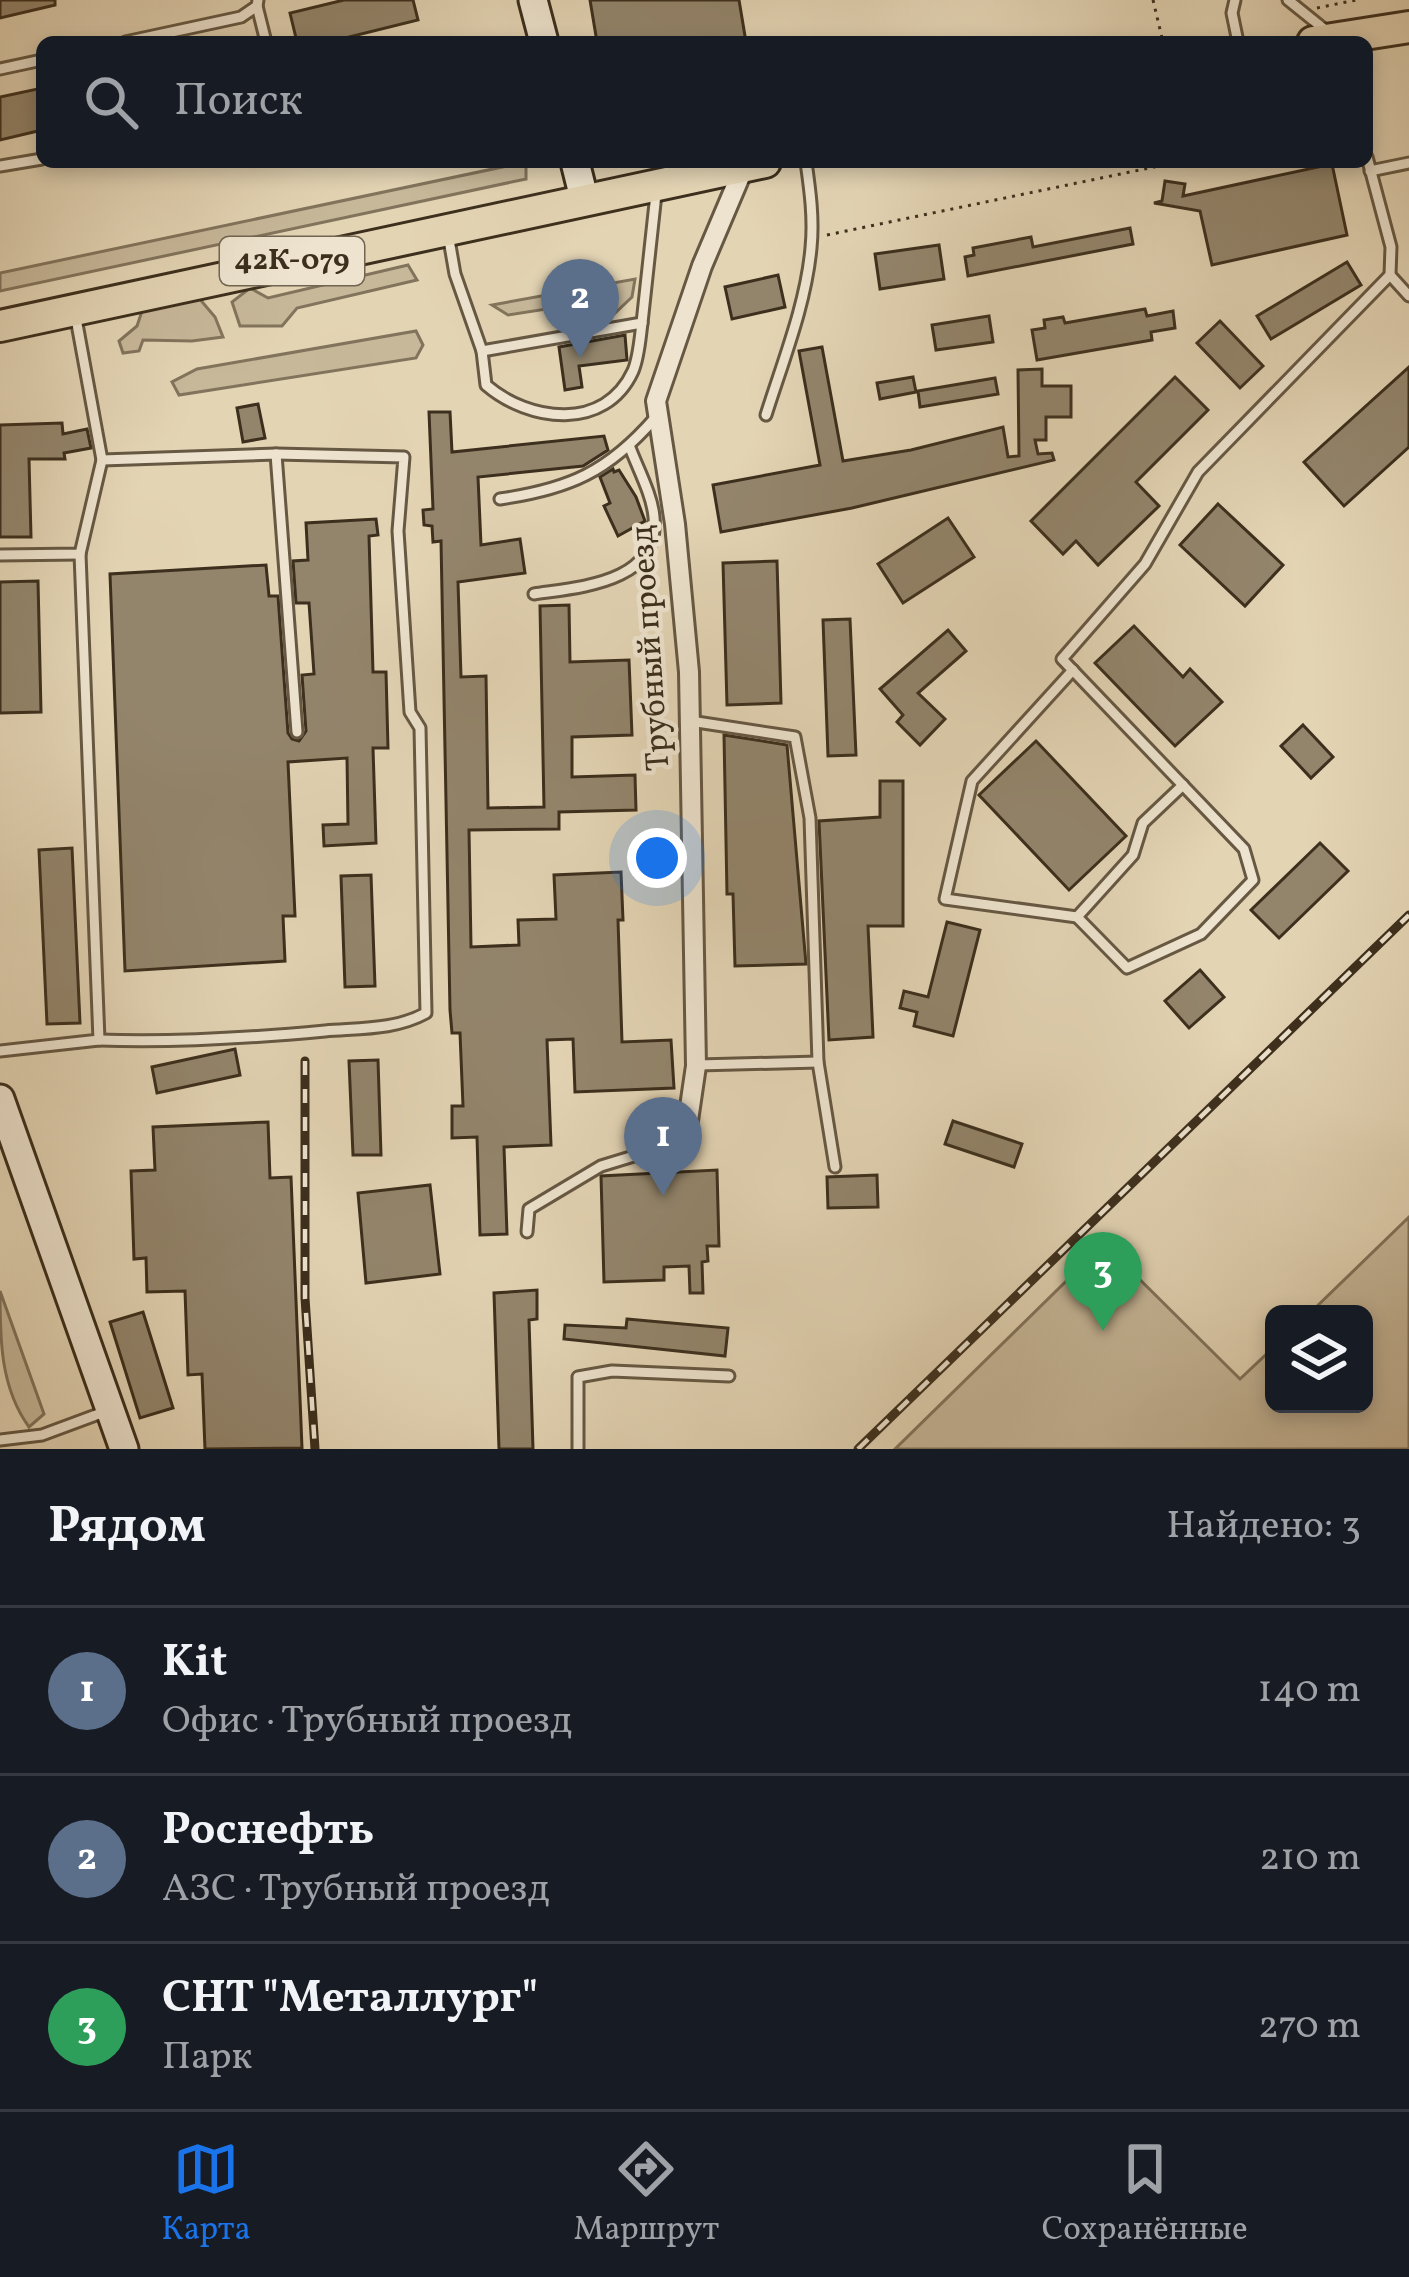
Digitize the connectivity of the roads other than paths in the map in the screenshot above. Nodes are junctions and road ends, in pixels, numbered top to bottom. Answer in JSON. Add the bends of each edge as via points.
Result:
{"nodes":[{"id":1,"x":532,"y":0,"type":"edge"},
{"id":2,"x":1235,"y":0,"type":"edge"},
{"id":3,"x":1288,"y":0,"type":"edge"},
{"id":4,"x":257,"y":3,"type":"edge"},
{"id":5,"x":1409,"y":27,"type":"edge"},
{"id":6,"x":153,"y":36,"type":"edge"},
{"id":7,"x":265,"y":36,"type":"edge"},
{"id":8,"x":542,"y":36,"type":"edge"},
{"id":9,"x":1237,"y":36,"type":"edge"},
{"id":10,"x":1324,"y":36,"type":"edge"},
{"id":11,"x":1352,"y":36,"type":"edge"},
{"id":12,"x":36,"y":61,"type":"edge"},
{"id":13,"x":0,"y":69,"type":"edge"},
{"id":14,"x":36,"y":159,"type":"edge"},
{"id":15,"x":1409,"y":164,"type":"edge"},
{"id":16,"x":0,"y":166,"type":"edge"},
{"id":17,"x":576,"y":168,"type":"edge"},
{"id":18,"x":736,"y":168,"type":"edge"},
{"id":19,"x":752,"y":168,"type":"edge"},
{"id":20,"x":806,"y":168,"type":"edge"},
{"id":21,"x":1369,"y":168,"type":"edge"},
{"id":22,"x":1370,"y":171,"type":"junction"},
{"id":23,"x":657,"y":185,"type":"junction"},
{"id":24,"x":584,"y":198,"type":"junction"},
{"id":25,"x":448,"y":228,"type":"junction"},
{"id":26,"x":1390,"y":275,"type":"junction"},
{"id":27,"x":1409,"y":296,"type":"edge"},
{"id":28,"x":74,"y":308,"type":"junction"},
{"id":29,"x":642,"y":323,"type":"junction"},
{"id":30,"x":0,"y":326,"type":"edge"},
{"id":31,"x":482,"y":351,"type":"junction"},
{"id":32,"x":658,"y":415,"type":"junction"},
{"id":33,"x":766,"y":415,"type":"dead end"},
{"id":34,"x":629,"y":446,"type":"junction"},
{"id":35,"x":276,"y":454,"type":"junction"},
{"id":36,"x":102,"y":460,"type":"junction"},
{"id":37,"x":500,"y":499,"type":"dead end"},
{"id":38,"x":80,"y":554,"type":"junction"},
{"id":39,"x":0,"y":555,"type":"edge"},
{"id":40,"x":534,"y":594,"type":"dead end"},
{"id":41,"x":1073,"y":670,"type":"junction"},
{"id":42,"x":690,"y":721,"type":"junction"},
{"id":43,"x":297,"y":732,"type":"dead end"},
{"id":44,"x":1183,"y":785,"type":"junction"},
{"id":45,"x":1077,"y":917,"type":"junction"},
{"id":46,"x":99,"y":1040,"type":"junction"},
{"id":47,"x":0,"y":1051,"type":"edge"},
{"id":48,"x":818,"y":1062,"type":"junction"},
{"id":49,"x":696,"y":1066,"type":"junction"},
{"id":50,"x":1,"y":1104,"type":"edge"},
{"id":51,"x":685,"y":1141,"type":"joint"},
{"id":52,"x":835,"y":1167,"type":"dead end"},
{"id":53,"x":527,"y":1232,"type":"dead end"},
{"id":54,"x":729,"y":1376,"type":"dead end"},
{"id":55,"x":109,"y":1410,"type":"junction"},
{"id":56,"x":0,"y":1440,"type":"edge"},
{"id":57,"x":124,"y":1449,"type":"edge"},
{"id":58,"x":578,"y":1449,"type":"edge"}],
"edges":[{"from":1,"to":8,"type":"street"},
{"from":2,"to":9,"type":"lane"},
{"from":3,"to":10,"type":"lane"},
{"from":4,"to":6,"type":"lane","via":[[242,17]]},
{"from":4,"to":7,"type":"lane"},
{"from":5,"to":11,"type":"main road"},
{"from":12,"to":13,"type":"lane"},
{"from":14,"to":16,"type":"lane"},
{"from":15,"to":22,"type":"lane"},
{"from":17,"to":24,"type":"street"},
{"from":18,"to":23,"type":"main road","number":"42К-079"},
{"from":19,"to":32,"type":"street","name":"Трубный проезд","via":[[702,266]]},
{"from":20,"to":33,"type":"lane","via":[[812,238]]},
{"from":21,"to":22,"type":"lane"},
{"from":22,"to":26,"type":"lane","via":[[1391,247]]},
{"from":23,"to":24,"type":"main road","number":"42К-079"},
{"from":23,"to":29,"type":"lane"},
{"from":24,"to":25,"type":"main road","number":"42К-079"},
{"from":25,"to":28,"type":"main road","number":"42К-079"},
{"from":25,"to":31,"type":"lane","via":[[454,274]]},
{"from":26,"to":27,"type":"lane"},
{"from":26,"to":41,"type":"lane","via":[[1198,472],[1145,564],[1062,659]]},
{"from":28,"to":30,"type":"main road","number":"42К-079"},
{"from":28,"to":36,"type":"lane"},
{"from":29,"to":31,"type":"lane"},
{"from":29,"to":31,"type":"lane","via":[[635,368],[621,391],[579,414],[534,414],[502,399],[486,385]]},
{"from":32,"to":34,"type":"lane"},
{"from":32,"to":42,"type":"street","name":"Трубный проезд"},
{"from":34,"to":37,"type":"lane","via":[[554,491]]},
{"from":34,"to":40,"type":"lane","via":[[654,513],[646,554],[599,584]]},
{"from":35,"to":36,"type":"lane"},
{"from":35,"to":43,"type":"lane"},
{"from":35,"to":46,"type":"lane","via":[[404,457],[398,531],[410,712],[420,728],[426,1013],[406,1024],[286,1035]]},
{"from":36,"to":38,"type":"lane"},
{"from":38,"to":39,"type":"lane"},
{"from":38,"to":46,"type":"lane"},
{"from":41,"to":44,"type":"lane"},
{"from":41,"to":45,"type":"lane","via":[[972,781],[945,899]]},
{"from":42,"to":48,"type":"lane","via":[[795,737],[810,818]]},
{"from":42,"to":49,"type":"street","name":"Трубный проезд"},
{"from":44,"to":45,"type":"lane","via":[[1143,823],[1132,855]]},
{"from":44,"to":45,"type":"lane","via":[[1244,849],[1252,880],[1202,934],[1127,968]]},
{"from":46,"to":47,"type":"lane"},
{"from":48,"to":49,"type":"lane"},
{"from":48,"to":52,"type":"lane"},
{"from":49,"to":51,"type":"street","name":"Трубный проезд"},
{"from":50,"to":55,"type":"street"},
{"from":51,"to":53,"type":"lane","via":[[601,1166],[529,1209]]},
{"from":54,"to":58,"type":"lane","via":[[578,1377]]},
{"from":55,"to":56,"type":"lane","via":[[42,1435]]},
{"from":55,"to":57,"type":"street"}]}
